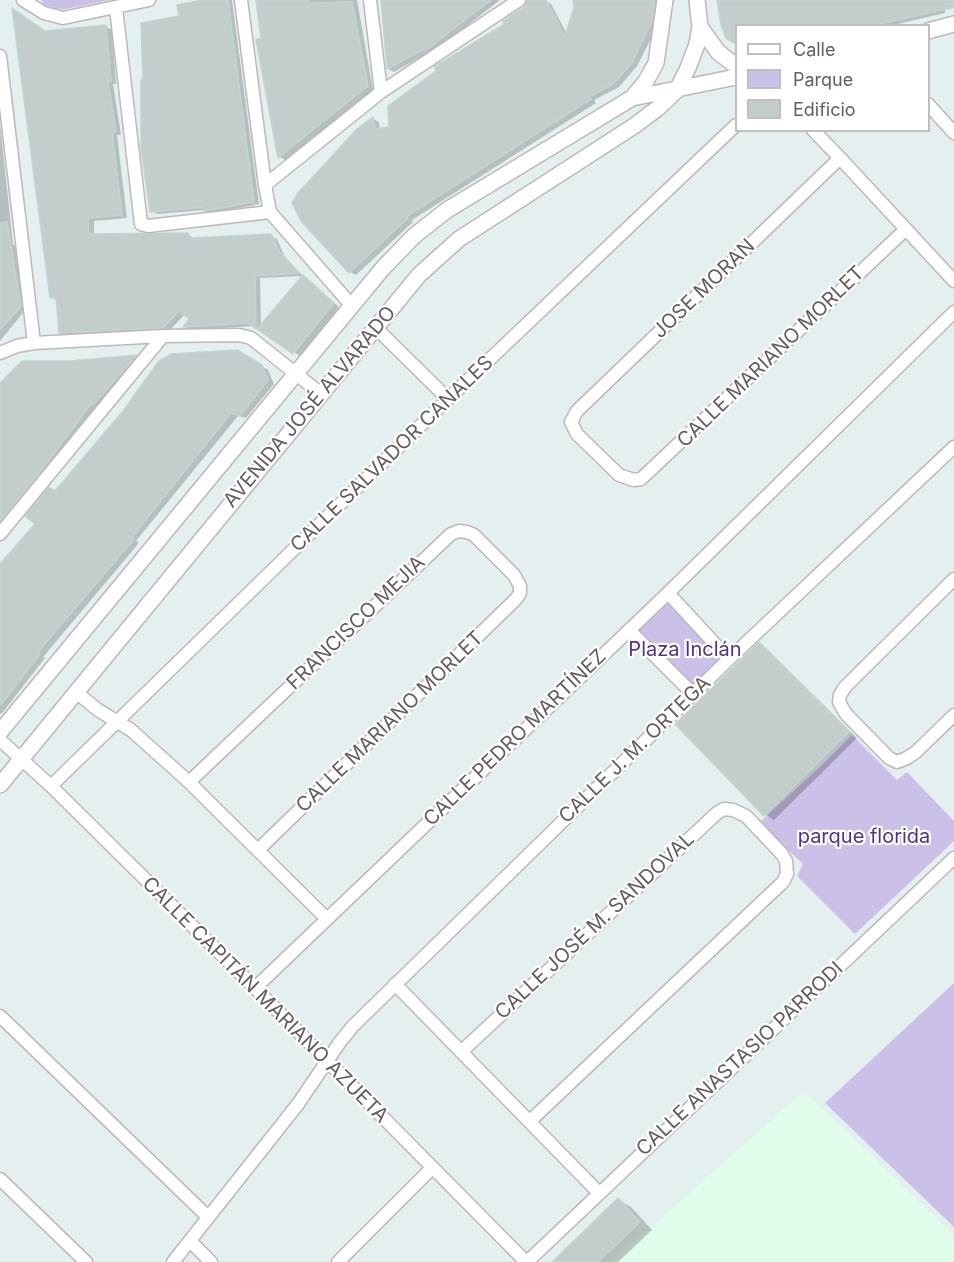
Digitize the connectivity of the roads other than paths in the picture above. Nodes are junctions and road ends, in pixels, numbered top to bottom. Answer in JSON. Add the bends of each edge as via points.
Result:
{"nodes":[{"id":1,"x":23,"y":0,"type":"edge"},
{"id":2,"x":149,"y":0,"type":"edge"},
{"id":3,"x":241,"y":0,"type":"edge"},
{"id":4,"x":369,"y":0,"type":"edge"},
{"id":5,"x":519,"y":0,"type":"edge"},
{"id":6,"x":665,"y":0,"type":"edge"},
{"id":7,"x":697,"y":0,"type":"edge"},
{"id":8,"x":116,"y":8,"type":"junction"},
{"id":9,"x":954,"y":24,"type":"edge"},
{"id":10,"x":700,"y":27,"type":"junction"},
{"id":11,"x":930,"y":30,"type":"edge"},
{"id":12,"x":0,"y":56,"type":"edge"},
{"id":13,"x":735,"y":65,"type":"edge"},
{"id":14,"x":735,"y":77,"type":"edge"},
{"id":15,"x":676,"y":90,"type":"junction"},
{"id":16,"x":381,"y":92,"type":"junction"},
{"id":17,"x":632,"y":98,"type":"junction"},
{"id":18,"x":930,"y":106,"type":"edge"},
{"id":19,"x":735,"y":126,"type":"edge"},
{"id":20,"x":815,"y":132,"type":"edge"},
{"id":21,"x":954,"y":133,"type":"edge"},
{"id":22,"x":840,"y":158,"type":"junction"},
{"id":23,"x":265,"y":185,"type":"junction"},
{"id":24,"x":270,"y":212,"type":"junction"},
{"id":25,"x":905,"y":230,"type":"junction"},
{"id":26,"x":954,"y":281,"type":"edge"},
{"id":27,"x":352,"y":306,"type":"junction"},
{"id":28,"x":954,"y":312,"type":"edge"},
{"id":29,"x":375,"y":327,"type":"junction"},
{"id":30,"x":163,"y":336,"type":"junction"},
{"id":31,"x":34,"y":343,"type":"junction"},
{"id":32,"x":0,"y":353,"type":"edge"},
{"id":33,"x":296,"y":373,"type":"junction"},
{"id":34,"x":320,"y":393,"type":"junction"},
{"id":35,"x":448,"y":399,"type":"junction"},
{"id":36,"x":954,"y":447,"type":"edge"},
{"id":37,"x":634,"y":480,"type":"joint"},
{"id":38,"x":0,"y":534,"type":"edge"},
{"id":39,"x":954,"y":579,"type":"edge"},
{"id":40,"x":520,"y":593,"type":"joint"},
{"id":41,"x":668,"y":593,"type":"junction"},
{"id":42,"x":629,"y":630,"type":"junction"},
{"id":43,"x":729,"y":659,"type":"junction"},
{"id":44,"x":76,"y":692,"type":"junction"},
{"id":45,"x":693,"y":694,"type":"junction"},
{"id":46,"x":954,"y":715,"type":"edge"},
{"id":47,"x":117,"y":722,"type":"junction"},
{"id":48,"x":0,"y":732,"type":"edge"},
{"id":49,"x":0,"y":740,"type":"edge"},
{"id":50,"x":21,"y":758,"type":"junction"},
{"id":51,"x":189,"y":782,"type":"junction"},
{"id":52,"x":0,"y":785,"type":"edge"},
{"id":53,"x":51,"y":786,"type":"junction"},
{"id":54,"x":258,"y":850,"type":"junction"},
{"id":55,"x":954,"y":858,"type":"edge"},
{"id":56,"x":326,"y":918,"type":"junction"},
{"id":57,"x":395,"y":984,"type":"junction"},
{"id":58,"x":255,"y":988,"type":"junction"},
{"id":59,"x":0,"y":1016,"type":"edge"},
{"id":60,"x":461,"y":1052,"type":"junction"},
{"id":61,"x":326,"y":1062,"type":"junction"},
{"id":62,"x":530,"y":1121,"type":"junction"},
{"id":63,"x":432,"y":1168,"type":"junction"},
{"id":64,"x":0,"y":1179,"type":"edge"},
{"id":65,"x":599,"y":1193,"type":"junction"},
{"id":66,"x":208,"y":1217,"type":"junction"},
{"id":67,"x":190,"y":1241,"type":"junction"},
{"id":68,"x":86,"y":1262,"type":"edge"},
{"id":69,"x":173,"y":1262,"type":"edge"},
{"id":70,"x":211,"y":1262,"type":"edge"},
{"id":71,"x":338,"y":1262,"type":"edge"},
{"id":72,"x":526,"y":1262,"type":"edge"}],
"edges":[{"from":1,"to":8,"type":"street","via":[[44,13],[63,18]]},
{"from":2,"to":8,"type":"street"},
{"from":3,"to":23,"type":"street"},
{"from":4,"to":16,"type":"street"},
{"from":5,"to":16,"type":"street"},
{"from":6,"to":17,"type":"street","via":[[656,63]]},
{"from":7,"to":10,"type":"street"},
{"from":8,"to":24,"type":"street","via":[[141,224]]},
{"from":9,"to":11,"type":"street"},
{"from":10,"to":13,"type":"street","via":[[718,52]]},
{"from":10,"to":15,"type":"street","via":[[688,68]]},
{"from":12,"to":31,"type":"street"},
{"from":14,"to":15,"type":"street"},
{"from":15,"to":17,"type":"street"},
{"from":15,"to":29,"type":"street","name":"AVENIDA JOSÉ ALVARADO","via":[[634,126],[452,245],[419,275]]},
{"from":16,"to":23,"type":"street"},
{"from":17,"to":27,"type":"street","name":"AVENIDA JOSÉ ALVARADO","via":[[425,226]]},
{"from":18,"to":21,"type":"street"},
{"from":19,"to":35,"type":"street","name":"CALLE SALVADOR CANALES"},
{"from":20,"to":22,"type":"street"},
{"from":22,"to":25,"type":"street"},
{"from":22,"to":37,"type":"street","name":"JOSE MORAN","via":[[577,411],[571,422],[577,434],[619,474]]},
{"from":23,"to":24,"type":"street"},
{"from":24,"to":27,"type":"street"},
{"from":25,"to":26,"type":"street"},
{"from":25,"to":37,"type":"street","name":"CALLE MARIANO MORLET","via":[[649,473]]},
{"from":27,"to":33,"type":"street","name":"AVENIDA JOSÉ ALVARADO"},
{"from":28,"to":41,"type":"street","name":"CALLE PEDRO MARTÍNEZ"},
{"from":29,"to":34,"type":"street","name":"AVENIDA JOSÉ ALVARADO"},
{"from":29,"to":35,"type":"street"},
{"from":30,"to":31,"type":"street"},
{"from":30,"to":33,"type":"street","via":[[251,338]]},
{"from":30,"to":38,"type":"street"},
{"from":31,"to":32,"type":"street"},
{"from":33,"to":34,"type":"street"},
{"from":33,"to":48,"type":"street","name":"AVENIDA JOSÉ ALVARADO"},
{"from":34,"to":44,"type":"street","name":"AVENIDA JOSÉ ALVARADO"},
{"from":35,"to":47,"type":"street","name":"CALLE SALVADOR CANALES"},
{"from":36,"to":43,"type":"street","name":"CALLE J. M. ORTEGA"},
{"from":39,"to":46,"type":"street","via":[[845,687],[838,702],[897,762],[916,752]]},
{"from":40,"to":51,"type":"street","name":"FRANCISCO MEJIA","via":[[514,575],[474,535],[459,531],[451,534]]},
{"from":40,"to":54,"type":"street","name":"CALLE MARIANO MORLET"},
{"from":41,"to":42,"type":"street","name":"CALLE PEDRO MARTÍNEZ"},
{"from":41,"to":43,"type":"street"},
{"from":42,"to":45,"type":"street"},
{"from":42,"to":56,"type":"street","name":"CALLE PEDRO MARTÍNEZ"},
{"from":43,"to":45,"type":"street","name":"CALLE J. M. ORTEGA"},
{"from":44,"to":47,"type":"street"},
{"from":44,"to":50,"type":"street","name":"AVENIDA JOSÉ ALVARADO"},
{"from":45,"to":57,"type":"street","name":"CALLE J. M. ORTEGA"},
{"from":47,"to":51,"type":"street"},
{"from":47,"to":53,"type":"street","name":"CALLE SALVADOR CANALES"},
{"from":49,"to":50,"type":"street","name":"CALLE CAPITÁN MARIANO AZUETA"},
{"from":50,"to":52,"type":"street","name":"AVENIDA JOSÉ ALVARADO"},
{"from":50,"to":53,"type":"street","name":"CALLE CAPITÁN MARIANO AZUETA"},
{"from":51,"to":54,"type":"street"},
{"from":53,"to":58,"type":"street","name":"CALLE CAPITÁN MARIANO AZUETA"},
{"from":54,"to":56,"type":"street"},
{"from":55,"to":65,"type":"street","name":"CALLE ANASTASIO PARRODI"},
{"from":56,"to":58,"type":"street","name":"CALLE PEDRO MARTÍNEZ"},
{"from":57,"to":60,"type":"street"},
{"from":57,"to":61,"type":"street","name":"CALLE J. M. ORTEGA","via":[[353,1026]]},
{"from":58,"to":61,"type":"street","name":"CALLE CAPITÁN MARIANO AZUETA"},
{"from":59,"to":66,"type":"street"},
{"from":60,"to":62,"type":"street"},
{"from":60,"to":62,"type":"street","name":"CALLE JOSÉ M. SANDOVAL","via":[[717,813],[724,809],[746,816],[782,854],[788,866],[783,882]]},
{"from":61,"to":63,"type":"street","name":"CALLE CAPITÁN MARIANO AZUETA"},
{"from":61,"to":66,"type":"street","name":"CALLE J. M. ORTEGA","via":[[298,1104]]},
{"from":62,"to":65,"type":"street"},
{"from":63,"to":71,"type":"street"},
{"from":63,"to":72,"type":"street","name":"CALLE CAPITÁN MARIANO AZUETA"},
{"from":64,"to":68,"type":"street"},
{"from":65,"to":72,"type":"street","name":"CALLE ANASTASIO PARRODI"},
{"from":66,"to":67,"type":"street","name":"CALLE J. M. ORTEGA"},
{"from":67,"to":69,"type":"street","name":"CALLE J. M. ORTEGA"},
{"from":67,"to":70,"type":"street"}]}
